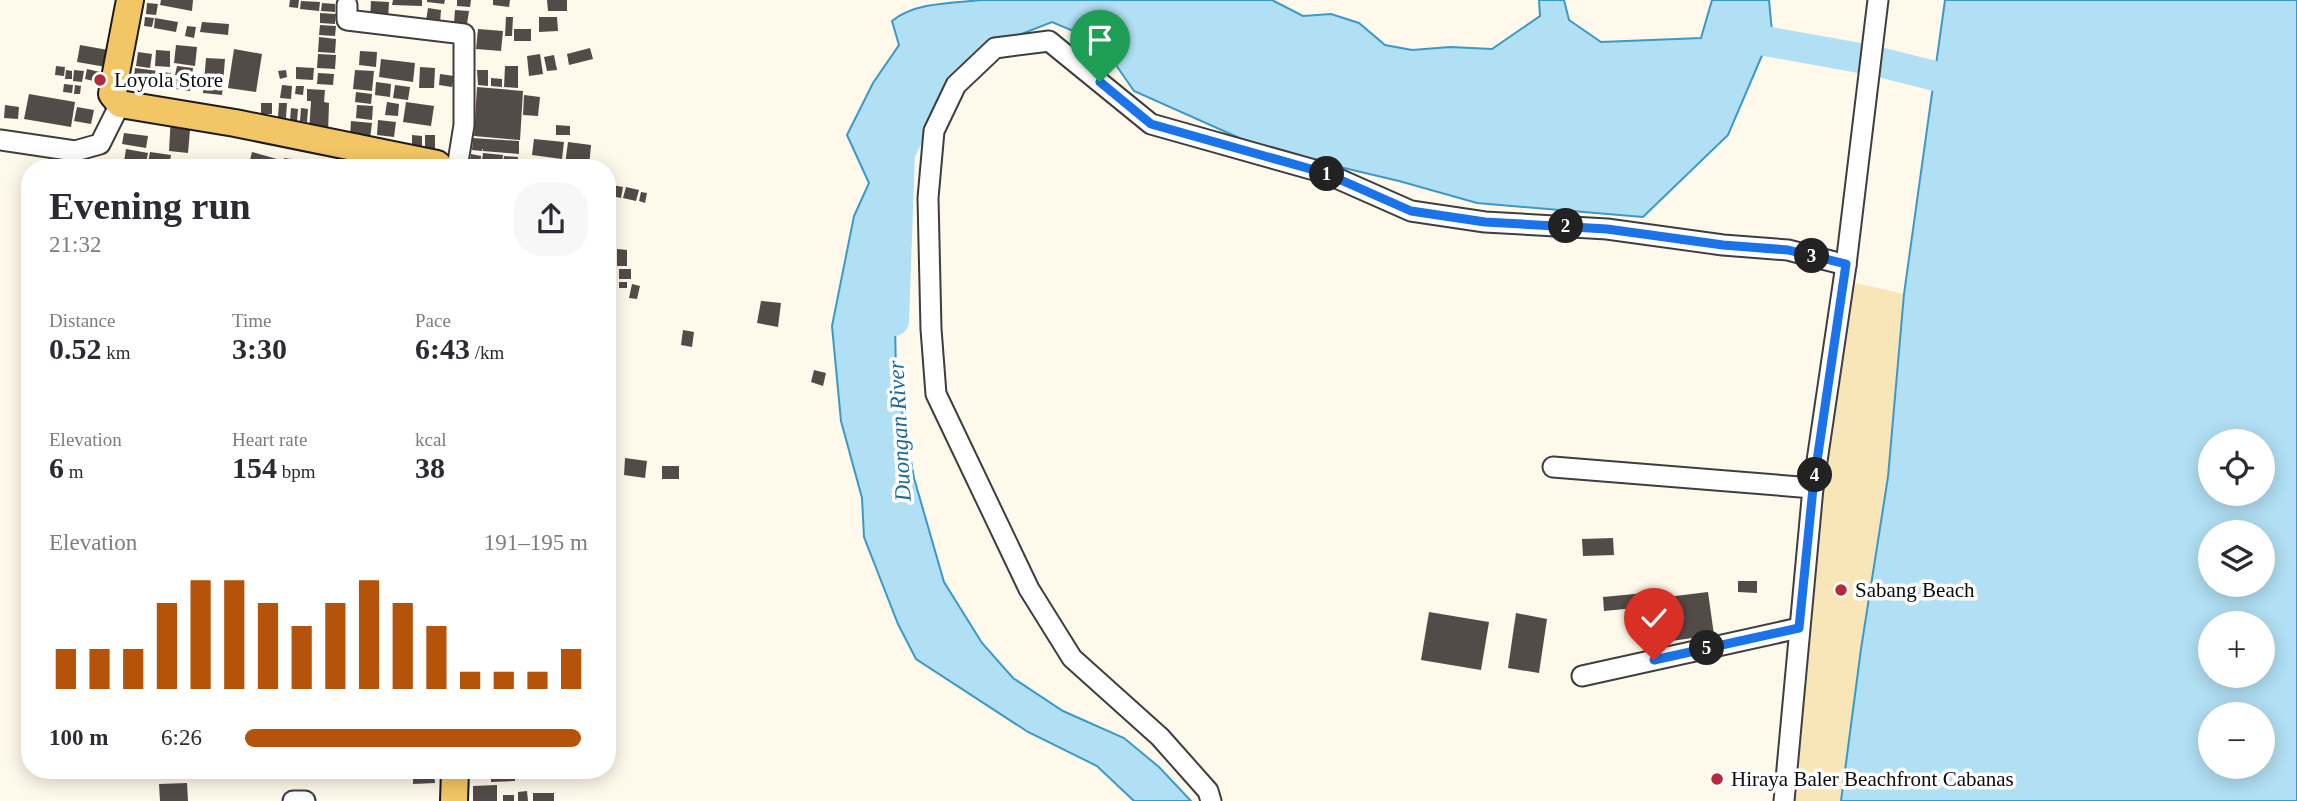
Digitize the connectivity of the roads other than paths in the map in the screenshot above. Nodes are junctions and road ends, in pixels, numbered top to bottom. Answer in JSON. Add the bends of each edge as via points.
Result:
{"nodes":[{"id":1,"x":130,"y":0,"type":"edge"},
{"id":2,"x":1878,"y":0,"type":"edge"},
{"id":3,"x":347,"y":5,"type":"dead end"},
{"id":4,"x":120,"y":104,"type":"junction"},
{"id":5,"x":0,"y":140,"type":"edge"},
{"id":6,"x":412,"y":159,"type":"edge"},
{"id":7,"x":458,"y":159,"type":"edge"},
{"id":8,"x":1846,"y":264,"type":"junction"},
{"id":9,"x":1553,"y":467,"type":"dead end"},
{"id":10,"x":1813,"y":488,"type":"junction"},
{"id":11,"x":1799,"y":628,"type":"junction"},
{"id":12,"x":1581,"y":676,"type":"dead end"},
{"id":13,"x":455,"y":779,"type":"edge"},
{"id":14,"x":293,"y":801,"type":"edge"},
{"id":15,"x":305,"y":801,"type":"edge"},
{"id":16,"x":454,"y":801,"type":"edge"},
{"id":17,"x":1211,"y":801,"type":"edge"},
{"id":18,"x":1784,"y":801,"type":"edge"}],
"edges":[{"from":1,"to":4,"type":"main road","via":[[112,94]]},
{"from":2,"to":8,"type":"street"},
{"from":3,"to":7,"type":"street","via":[[347,20],[464,34],[464,125]]},
{"from":4,"to":5,"type":"street","via":[[100,144],[75,151]]},
{"from":4,"to":6,"type":"main road"},
{"from":8,"to":10,"type":"street"},
{"from":8,"to":17,"type":"street","via":[[1788,250],[1411,211],[1325,173],[1151,124],[1049,41],[995,48],[956,85],[934,131],[928,198],[936,394],[1029,589],[1072,658],[1160,737],[1208,791]]},
{"from":9,"to":10,"type":"street"},
{"from":10,"to":11,"type":"street"},
{"from":11,"to":12,"type":"street"},
{"from":11,"to":18,"type":"street"},
{"from":13,"to":16,"type":"main road"},
{"from":14,"to":15,"type":"street"}]}
